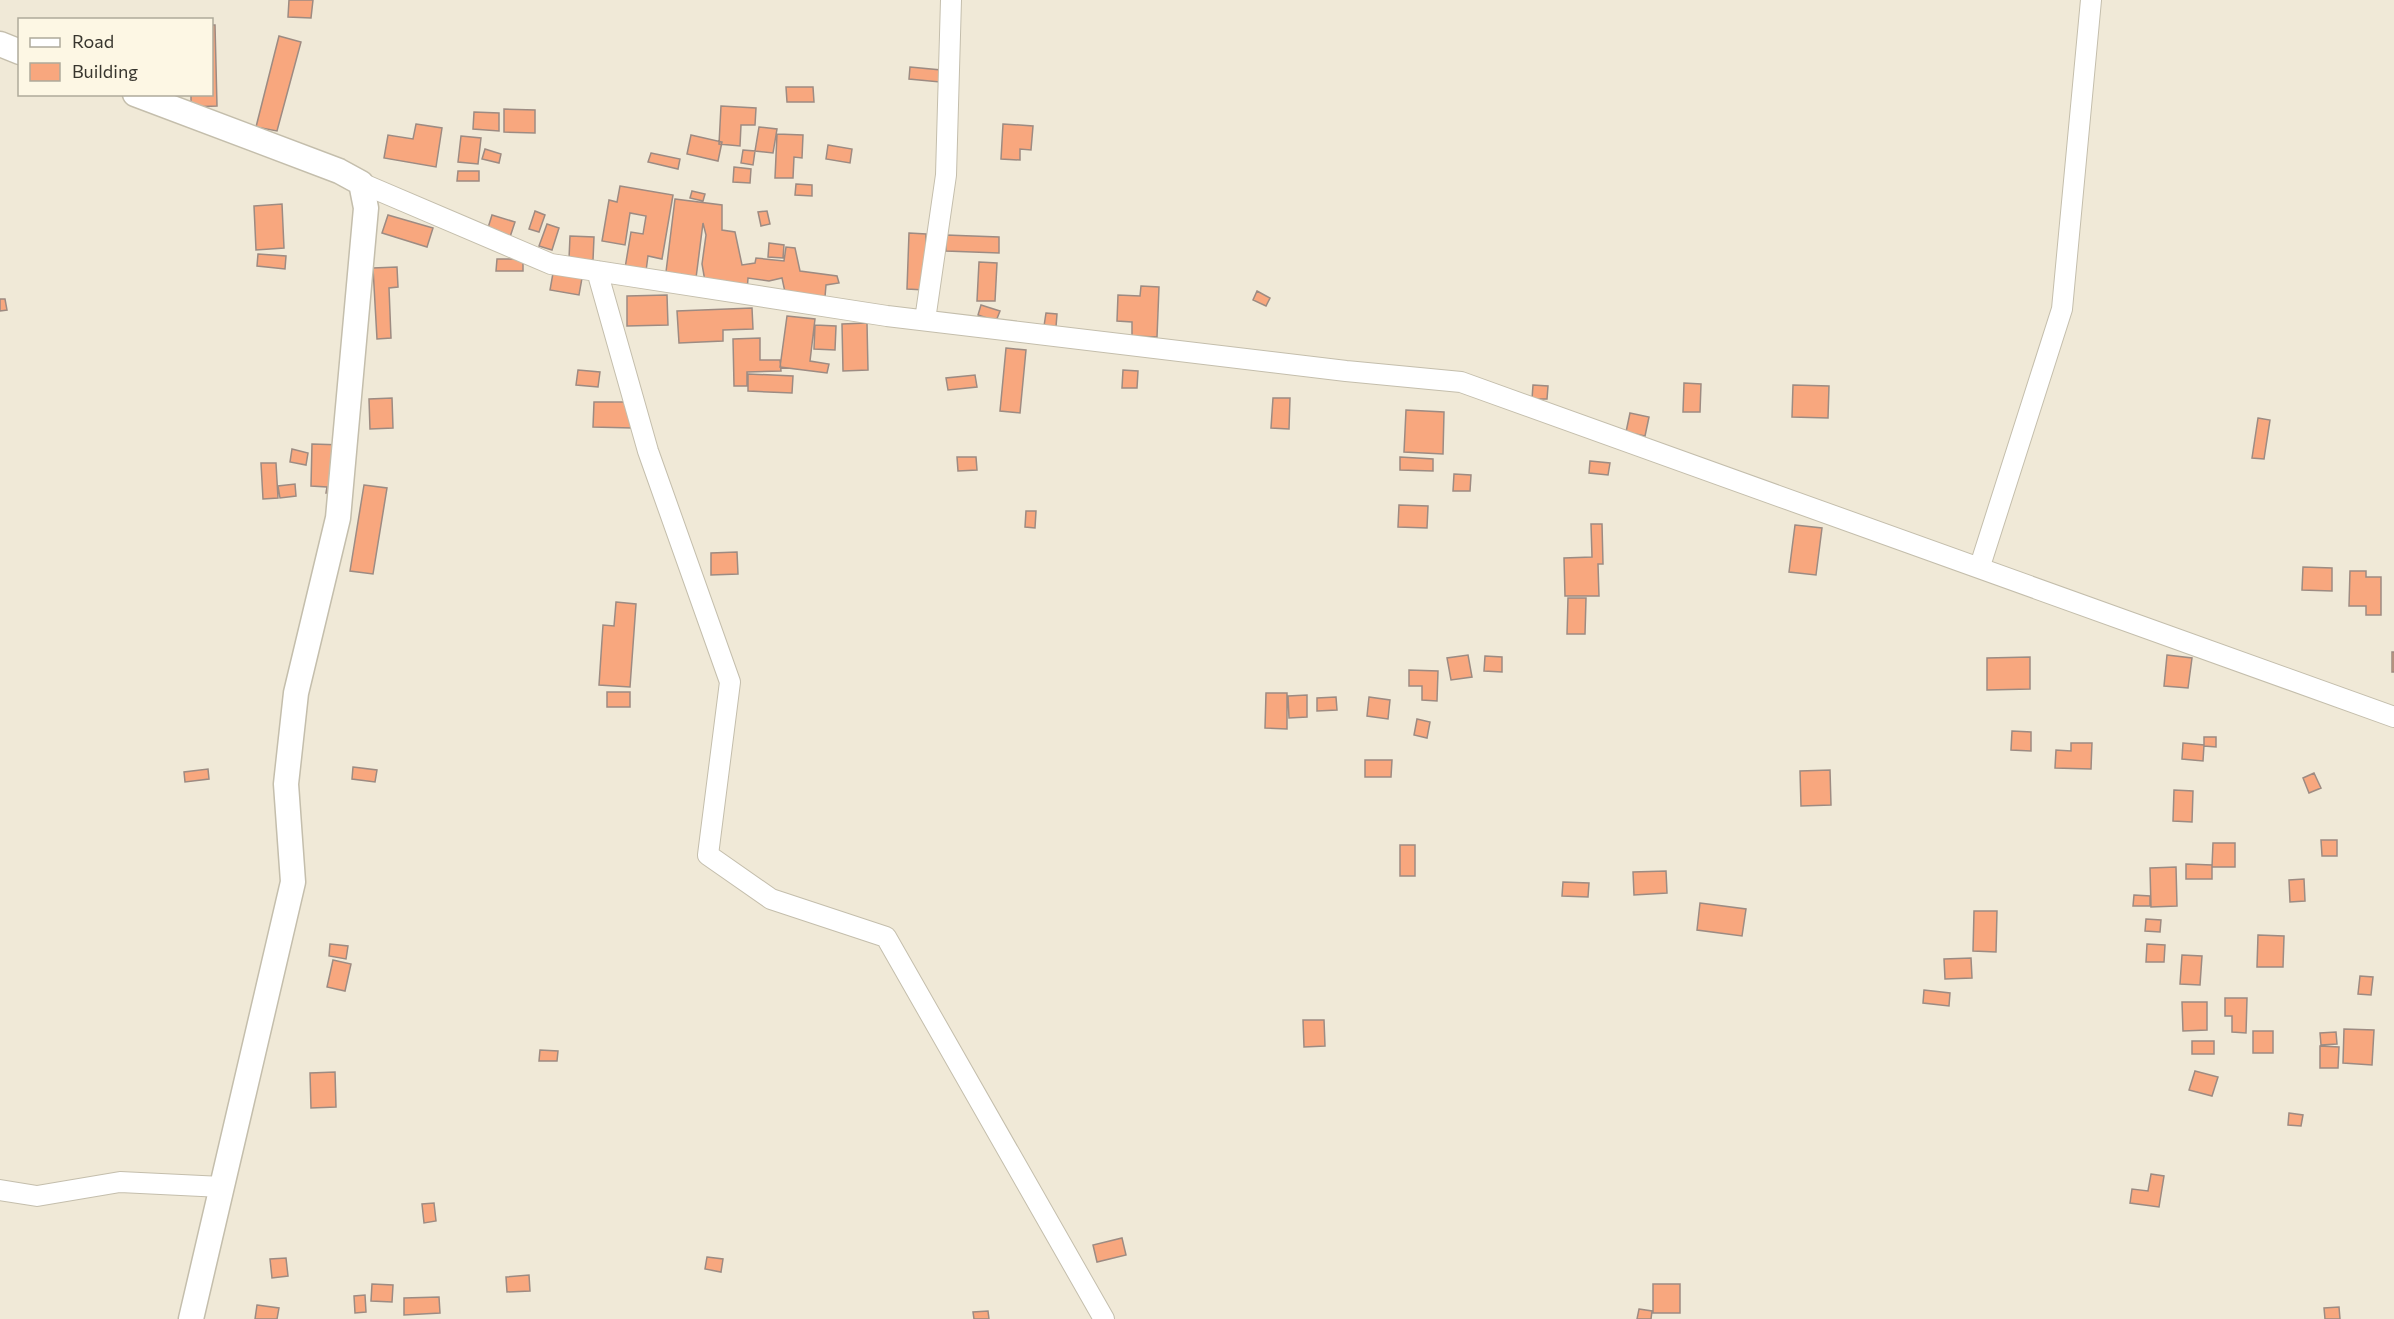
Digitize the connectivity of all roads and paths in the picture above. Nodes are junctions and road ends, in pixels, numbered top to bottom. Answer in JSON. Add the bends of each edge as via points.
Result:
{"nodes":[{"id":1,"x":951,"y":0,"type":"edge"},
{"id":2,"x":2091,"y":0,"type":"edge"},
{"id":3,"x":0,"y":44,"type":"edge"},
{"id":4,"x":18,"y":51,"type":"edge"},
{"id":5,"x":140,"y":96,"type":"edge"},
{"id":6,"x":361,"y":183,"type":"junction"},
{"id":7,"x":597,"y":271,"type":"junction"},
{"id":8,"x":925,"y":320,"type":"junction"},
{"id":9,"x":1980,"y":566,"type":"junction"},
{"id":10,"x":2394,"y":717,"type":"edge"},
{"id":11,"x":222,"y":1187,"type":"junction"},
{"id":12,"x":0,"y":1190,"type":"edge"},
{"id":13,"x":191,"y":1319,"type":"edge"},
{"id":14,"x":1104,"y":1319,"type":"edge"}],
"edges":[{"from":1,"to":8,"type":"street","via":[[946,175]]},
{"from":2,"to":9,"type":"street","via":[[2062,309]]},
{"from":3,"to":4,"type":"street"},
{"from":5,"to":6,"type":"street","via":[[339,171]]},
{"from":6,"to":7,"type":"street","via":[[551,264]]},
{"from":6,"to":11,"type":"street","via":[[366,208],[338,518],[296,693],[286,784],[293,882]]},
{"from":7,"to":8,"type":"street"},
{"from":7,"to":14,"type":"street","via":[[648,451],[730,682],[708,855],[771,899],[886,937]]},
{"from":8,"to":9,"type":"street","via":[[1461,382]]},
{"from":9,"to":10,"type":"street"},
{"from":11,"to":12,"type":"street","via":[[120,1182],[37,1196]]},
{"from":11,"to":13,"type":"street"}]}
